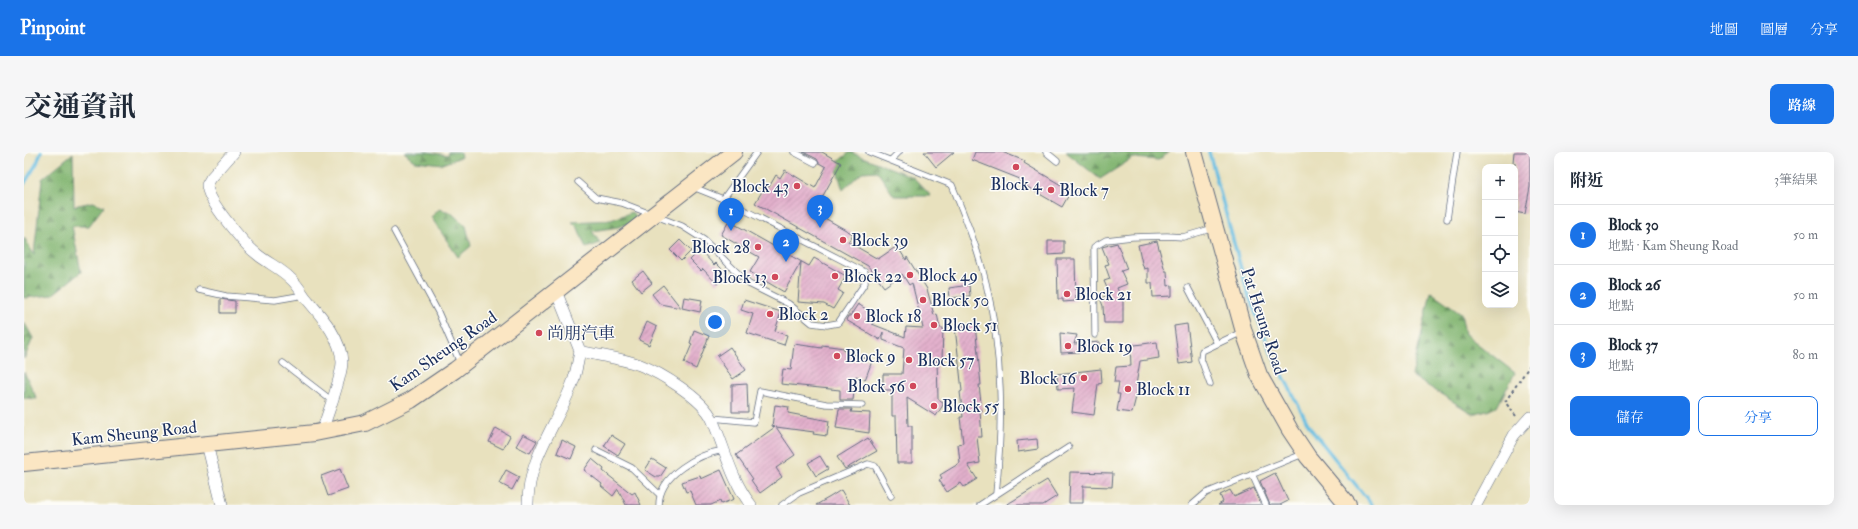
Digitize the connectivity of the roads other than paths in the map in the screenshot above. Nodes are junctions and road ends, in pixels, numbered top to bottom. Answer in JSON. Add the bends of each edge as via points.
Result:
{"nodes":[{"id":1,"x":234,"y":152,"type":"edge"},
{"id":2,"x":734,"y":152,"type":"edge"},
{"id":3,"x":757,"y":152,"type":"edge"},
{"id":4,"x":794,"y":152,"type":"edge"},
{"id":5,"x":869,"y":152,"type":"edge"},
{"id":6,"x":899,"y":152,"type":"edge"},
{"id":7,"x":1046,"y":152,"type":"edge"},
{"id":8,"x":1194,"y":152,"type":"edge"},
{"id":9,"x":1457,"y":152,"type":"edge"},
{"id":10,"x":891,"y":160,"type":"junction"},
{"id":11,"x":1057,"y":161,"type":"dead end"},
{"id":12,"x":815,"y":163,"type":"dead end"},
{"id":13,"x":578,"y":182,"type":"dead end"},
{"id":14,"x":690,"y":186,"type":"junction"},
{"id":15,"x":723,"y":199,"type":"junction"},
{"id":16,"x":653,"y":215,"type":"junction"},
{"id":17,"x":1447,"y":219,"type":"dead end"},
{"id":18,"x":1215,"y":228,"type":"junction"},
{"id":19,"x":394,"y":231,"type":"dead end"},
{"id":20,"x":1188,"y":288,"type":"dead end"},
{"id":21,"x":199,"y":290,"type":"dead end"},
{"id":22,"x":556,"y":291,"type":"junction"},
{"id":23,"x":304,"y":295,"type":"junction"},
{"id":24,"x":1244,"y":332,"type":"junction"},
{"id":25,"x":1095,"y":335,"type":"dead end"},
{"id":26,"x":1217,"y":343,"type":"junction"},
{"id":27,"x":580,"y":351,"type":"junction"},
{"id":28,"x":283,"y":363,"type":"dead end"},
{"id":29,"x":461,"y":365,"type":"junction"},
{"id":30,"x":1210,"y":384,"type":"dead end"},
{"id":31,"x":331,"y":400,"type":"junction"},
{"id":32,"x":862,"y":405,"type":"dead end"},
{"id":33,"x":712,"y":418,"type":"junction"},
{"id":34,"x":1527,"y":420,"type":"edge"},
{"id":35,"x":322,"y":432,"type":"junction"},
{"id":36,"x":207,"y":444,"type":"junction"},
{"id":37,"x":1068,"y":447,"type":"dead end"},
{"id":38,"x":596,"y":450,"type":"dead end"},
{"id":39,"x":724,"y":450,"type":"junction"},
{"id":40,"x":1305,"y":453,"type":"junction"},
{"id":41,"x":24,"y":463,"type":"edge"},
{"id":42,"x":1252,"y":474,"type":"junction"},
{"id":43,"x":996,"y":494,"type":"junction"},
{"id":44,"x":660,"y":495,"type":"junction"},
{"id":45,"x":891,"y":496,"type":"dead end"},
{"id":46,"x":222,"y":505,"type":"edge"},
{"id":47,"x":528,"y":505,"type":"edge"},
{"id":48,"x":659,"y":505,"type":"edge"},
{"id":49,"x":752,"y":505,"type":"edge"},
{"id":50,"x":782,"y":505,"type":"edge"},
{"id":51,"x":980,"y":505,"type":"edge"},
{"id":52,"x":1192,"y":505,"type":"edge"},
{"id":53,"x":1266,"y":505,"type":"edge"},
{"id":54,"x":1348,"y":505,"type":"edge"},
{"id":55,"x":1476,"y":505,"type":"edge"}],
"edges":[{"from":1,"to":23,"type":"street","via":[[207,185],[210,197],[230,225],[257,254],[290,278]]},
{"from":2,"to":14,"type":"main road","name":"Kam Sheung Road"},
{"from":3,"to":15,"type":"lane"},
{"from":4,"to":12,"type":"lane"},
{"from":5,"to":10,"type":"lane"},
{"from":6,"to":10,"type":"lane"},
{"from":7,"to":11,"type":"lane"},
{"from":8,"to":18,"type":"main road","name":"Pat Heung Road"},
{"from":9,"to":17,"type":"lane"},
{"from":10,"to":43,"type":"lane","via":[[952,185],[978,255],[992,308],[1000,362],[1002,417]]},
{"from":13,"to":16,"type":"lane","via":[[596,198],[622,203]]},
{"from":14,"to":15,"type":"lane"},
{"from":14,"to":16,"type":"main road","name":"Kam Sheung Road"},
{"from":15,"to":16,"type":"lane","via":[[865,272],[865,283],[838,323],[812,324],[789,304],[749,284],[704,240],[682,226]]},
{"from":16,"to":22,"type":"main road","name":"Kam Sheung Road"},
{"from":18,"to":24,"type":"main road","name":"Pat Heung Road"},
{"from":18,"to":25,"type":"lane","via":[[1183,237],[1106,240],[1094,247]]},
{"from":19,"to":29,"type":"lane","via":[[438,312]]},
{"from":20,"to":26,"type":"lane"},
{"from":21,"to":23,"type":"lane","via":[[226,296],[275,300]]},
{"from":22,"to":27,"type":"street"},
{"from":22,"to":29,"type":"main road","name":"Kam Sheung Road"},
{"from":23,"to":31,"type":"street","via":[[338,342],[341,352],[340,374]]},
{"from":24,"to":26,"type":"lane"},
{"from":24,"to":40,"type":"main road","name":"Pat Heung Road","via":[[1259,375]]},
{"from":26,"to":30,"type":"lane","via":[[1204,349],[1200,354]]},
{"from":27,"to":33,"type":"street","via":[[640,365],[694,397]]},
{"from":27,"to":47,"type":"street","via":[[572,384],[533,466],[528,488]]},
{"from":28,"to":31,"type":"lane"},
{"from":29,"to":35,"type":"main road","name":"Kam Sheung Road","via":[[411,400],[365,423]]},
{"from":31,"to":35,"type":"street"},
{"from":32,"to":33,"type":"lane","via":[[826,404],[760,391],[754,422]]},
{"from":33,"to":39,"type":"street"},
{"from":34,"to":55,"type":"street","via":[[1514,435]]},
{"from":35,"to":36,"type":"main road","name":"Kam Sheung Road"},
{"from":36,"to":41,"type":"main road","name":"Kam Sheung Road"},
{"from":36,"to":46,"type":"street"},
{"from":37,"to":43,"type":"lane"},
{"from":38,"to":44,"type":"lane","via":[[632,468]]},
{"from":39,"to":44,"type":"lane","via":[[712,452],[691,462],[669,481]]},
{"from":39,"to":49,"type":"street","via":[[738,486]]},
{"from":40,"to":42,"type":"lane"},
{"from":40,"to":54,"type":"main road","name":"Pat Heung Road"},
{"from":42,"to":52,"type":"lane","via":[[1206,493]]},
{"from":42,"to":53,"type":"lane"},
{"from":43,"to":51,"type":"lane"},
{"from":44,"to":48,"type":"lane"},
{"from":45,"to":50,"type":"lane","via":[[875,466],[868,464],[799,493]]}]}
